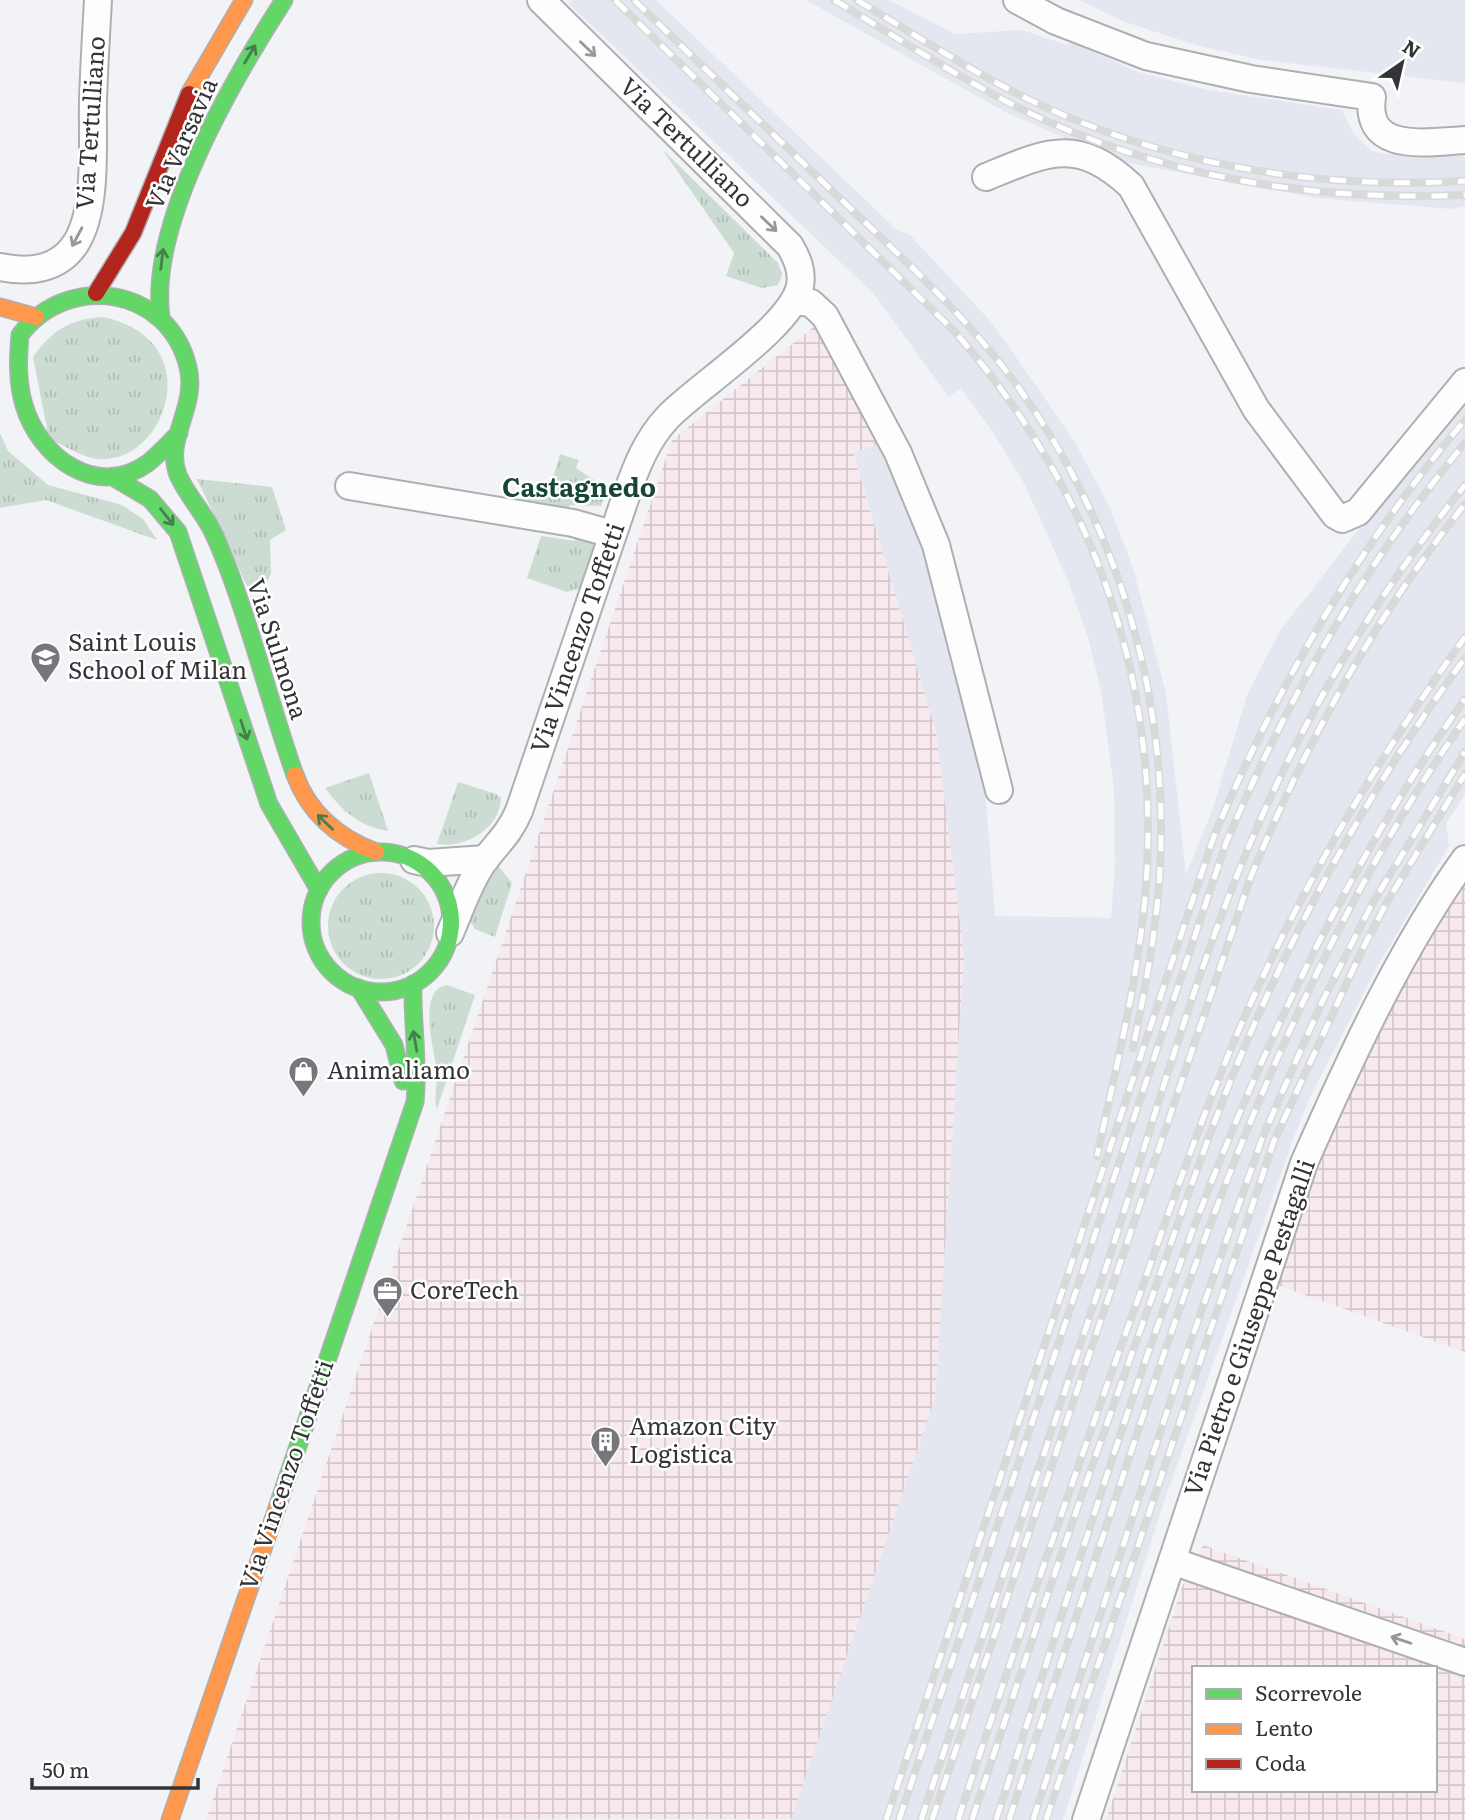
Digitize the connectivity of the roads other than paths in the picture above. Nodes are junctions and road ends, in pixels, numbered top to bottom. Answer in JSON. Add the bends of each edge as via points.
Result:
{"nodes":[{"id":1,"x":98,"y":0,"type":"edge"},
{"id":2,"x":244,"y":0,"type":"edge"},
{"id":3,"x":284,"y":0,"type":"edge"},
{"id":4,"x":541,"y":0,"type":"edge"},
{"id":5,"x":1017,"y":0,"type":"edge"},
{"id":6,"x":1465,"y":141,"type":"edge"},
{"id":7,"x":986,"y":177,"type":"dead end"},
{"id":8,"x":0,"y":267,"type":"edge"},
{"id":9,"x":96,"y":293,"type":"junction"},
{"id":10,"x":795,"y":301,"type":"junction"},
{"id":11,"x":0,"y":307,"type":"edge"},
{"id":12,"x":36,"y":317,"type":"junction"},
{"id":13,"x":161,"y":317,"type":"junction"},
{"id":14,"x":1465,"y":382,"type":"edge"},
{"id":15,"x":179,"y":433,"type":"junction"},
{"id":16,"x":113,"y":477,"type":"junction"},
{"id":17,"x":349,"y":486,"type":"dead end"},
{"id":18,"x":612,"y":534,"type":"junction"},
{"id":19,"x":999,"y":790,"type":"dead end"},
{"id":20,"x":376,"y":852,"type":"junction"},
{"id":21,"x":486,"y":859,"type":"junction"},
{"id":22,"x":1465,"y":859,"type":"edge"},
{"id":23,"x":414,"y":860,"type":"junction"},
{"id":24,"x":319,"y":890,"type":"junction"},
{"id":25,"x":450,"y":933,"type":"junction"},
{"id":26,"x":414,"y":984,"type":"junction"},
{"id":27,"x":359,"y":988,"type":"junction"},
{"id":28,"x":403,"y":1130,"type":"junction"},
{"id":29,"x":1172,"y":1561,"type":"junction"},
{"id":30,"x":1465,"y":1662,"type":"edge"},
{"id":31,"x":170,"y":1820,"type":"edge"},
{"id":32,"x":1086,"y":1820,"type":"edge"}],
"edges":[{"from":1,"to":8,"type":"street","name":"Via Tertulliano","one_way":true,"via":[[91,186],[84,225],[76,243],[51,265],[18,271]]},
{"from":2,"to":9,"type":"street","name":"Via Varsavia","via":[[195,82],[128,242]]},
{"from":13,"to":3,"type":"street","name":"Via Varsavia","one_way":true,"via":[[164,242],[221,106]]},
{"from":4,"to":10,"type":"street","name":"Via Tertulliano","one_way":true,"via":[[790,246],[800,272]]},
{"from":5,"to":6,"type":"street","via":[[1056,22],[1146,56],[1251,79],[1372,97],[1376,127],[1390,139]]},
{"from":7,"to":14,"type":"street","via":[[1061,151],[1100,162],[1131,186],[1256,409],[1342,519],[1364,504]]},
{"from":9,"to":12,"type":"street","name":"Via Sulmona","via":[[67,299]]},
{"from":9,"to":13,"type":"street","name":"Via Sulmona","via":[[130,299]]},
{"from":10,"to":18,"type":"street","name":"Via Vincenzo Toffetti","via":[[656,431],[635,469]]},
{"from":10,"to":19,"type":"street","via":[[811,303],[825,316],[909,480],[947,581]]},
{"from":11,"to":12,"type":"street"},
{"from":12,"to":16,"type":"street","name":"Via Sulmona","via":[[17,341],[8,363],[5,391],[13,422],[29,449],[52,466],[84,478]]},
{"from":13,"to":15,"type":"street","name":"Via Sulmona","via":[[187,360],[189,404]]},
{"from":15,"to":16,"type":"street","name":"Via Sulmona","via":[[150,462]]},
{"from":20,"to":15,"type":"street","name":"Via Sulmona","one_way":true,"via":[[354,845],[324,822],[300,788],[213,532],[180,478],[174,452]]},
{"from":16,"to":24,"type":"street","name":"Via Sulmona","one_way":true,"via":[[150,499],[178,532],[269,804]]},
{"from":17,"to":18,"type":"street","via":[[573,523]]},
{"from":18,"to":21,"type":"street","name":"Via Vincenzo Toffetti","via":[[519,811],[506,838]]},
{"from":20,"to":23,"type":"street","name":"Via Vincenzo Toffetti"},
{"from":20,"to":24,"type":"street","via":[[340,866]]},
{"from":21,"to":23,"type":"street","name":"Via Vincenzo Toffetti"},
{"from":21,"to":25,"type":"street","name":"Via Vincenzo Toffetti"},
{"from":22,"to":29,"type":"street","name":"Via Pietro e Giuseppe Pestagalli","via":[[1419,931],[1335,1092],[1304,1163]]},
{"from":23,"to":25,"type":"street","name":"Via Vincenzo Toffetti","via":[[442,887],[450,908]]},
{"from":24,"to":27,"type":"street","name":"Via Vincenzo Toffetti","via":[[311,918],[316,948],[333,973]]},
{"from":25,"to":26,"type":"street","name":"Via Vincenzo Toffetti","via":[[437,965]]},
{"from":26,"to":27,"type":"street","name":"Via Vincenzo Toffetti","via":[[388,992]]},
{"from":28,"to":26,"type":"street","name":"Via Vincenzo Toffetti","one_way":true,"via":[[419,1085],[412,1029]]},
{"from":27,"to":28,"type":"street","name":"Via Vincenzo Toffetti","via":[[400,1064]]},
{"from":28,"to":31,"type":"street","name":"Via Vincenzo Toffetti"},
{"from":30,"to":29,"type":"street","one_way":true},
{"from":29,"to":32,"type":"street","name":"Via Pietro e Giuseppe Pestagalli"}]}
